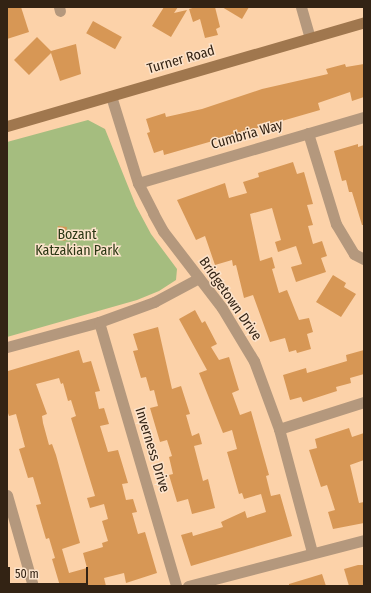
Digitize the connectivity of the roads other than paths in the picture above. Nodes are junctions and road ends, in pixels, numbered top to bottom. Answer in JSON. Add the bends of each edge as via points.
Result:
{"nodes":[{"id":1,"x":302,"y":7,"type":"edge"},
{"id":2,"x":364,"y":22,"type":"edge"},
{"id":3,"x":310,"y":38,"type":"junction"},
{"id":4,"x":111,"y":96,"type":"junction"},
{"id":5,"x":364,"y":117,"type":"edge"},
{"id":6,"x":7,"y":126,"type":"edge"},
{"id":7,"x":308,"y":133,"type":"junction"},
{"id":8,"x":138,"y":182,"type":"junction"},
{"id":9,"x":364,"y":259,"type":"edge"},
{"id":10,"x":199,"y":278,"type":"junction"},
{"id":11,"x":99,"y":322,"type":"junction"},
{"id":12,"x":7,"y":347,"type":"edge"},
{"id":13,"x":364,"y":402,"type":"edge"},
{"id":14,"x":279,"y":429,"type":"junction"},
{"id":15,"x":7,"y":495,"type":"edge"},
{"id":16,"x":364,"y":540,"type":"edge"},
{"id":17,"x":312,"y":552,"type":"junction"},
{"id":18,"x":33,"y":586,"type":"edge"},
{"id":19,"x":176,"y":586,"type":"edge"},
{"id":20,"x":188,"y":586,"type":"edge"}],
"edges":[{"from":1,"to":3,"type":"street"},
{"from":2,"to":3,"type":"main road","name":"Turner Road"},
{"from":3,"to":4,"type":"main road","name":"Turner Road"},
{"from":4,"to":6,"type":"main road","name":"Turner Road"},
{"from":4,"to":8,"type":"street","name":"Bridgetown Drive"},
{"from":5,"to":7,"type":"street","name":"Cumbria Way"},
{"from":7,"to":8,"type":"street","name":"Cumbria Way"},
{"from":7,"to":9,"type":"street","via":[[336,224],[354,254]]},
{"from":8,"to":10,"type":"street","name":"Bridgetown Drive","via":[[163,231]]},
{"from":10,"to":11,"type":"street","via":[[154,302]]},
{"from":10,"to":14,"type":"street","name":"Bridgetown Drive","via":[[244,342],[254,361]]},
{"from":11,"to":12,"type":"street"},
{"from":11,"to":19,"type":"street","name":"Inverness Drive"},
{"from":13,"to":14,"type":"street"},
{"from":14,"to":17,"type":"street","name":"Bridgetown Drive"},
{"from":15,"to":18,"type":"street"},
{"from":16,"to":17,"type":"street"},
{"from":17,"to":20,"type":"street"}]}
